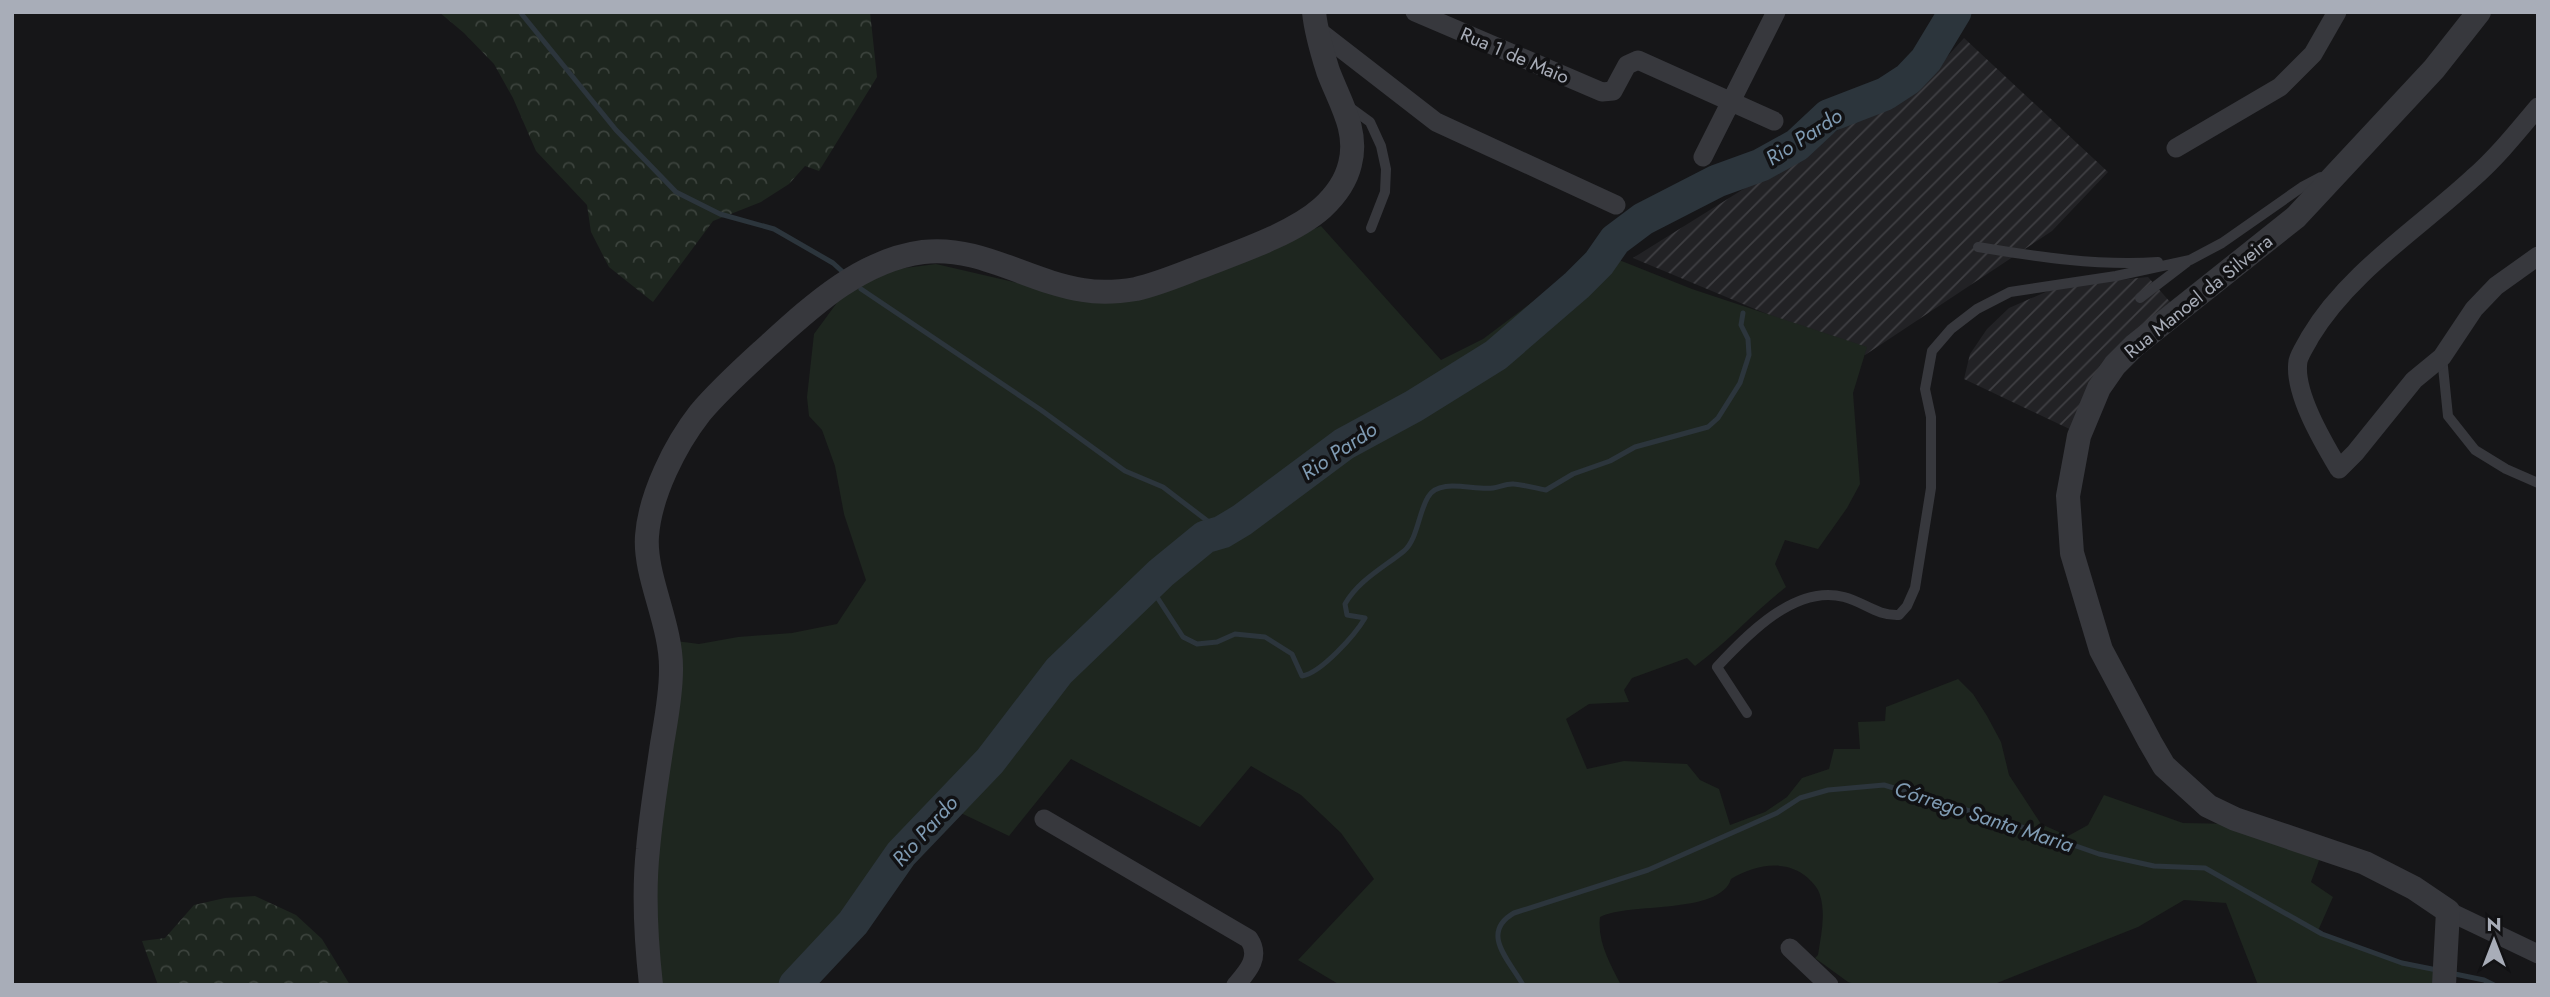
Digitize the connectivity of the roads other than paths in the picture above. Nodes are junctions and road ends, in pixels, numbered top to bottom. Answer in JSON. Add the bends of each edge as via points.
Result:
{"nodes":[{"id":1,"x":1415,"y":12,"type":"edge"},
{"id":2,"x":1776,"y":12,"type":"edge"},
{"id":3,"x":2337,"y":12,"type":"edge"},
{"id":4,"x":2479,"y":12,"type":"edge"},
{"id":5,"x":1315,"y":21,"type":"edge"},
{"id":6,"x":1341,"y":101,"type":"junction"},
{"id":7,"x":1730,"y":102,"type":"junction"},
{"id":8,"x":2538,"y":107,"type":"edge"},
{"id":9,"x":1774,"y":121,"type":"dead end"},
{"id":10,"x":2176,"y":148,"type":"dead end"},
{"id":11,"x":1703,"y":157,"type":"dead end"},
{"id":12,"x":2341,"y":167,"type":"junction"},
{"id":13,"x":1616,"y":205,"type":"dead end"},
{"id":14,"x":1371,"y":228,"type":"dead end"},
{"id":15,"x":1978,"y":247,"type":"dead end"},
{"id":16,"x":2538,"y":256,"type":"edge"},
{"id":17,"x":2190,"y":260,"type":"junction"},
{"id":18,"x":2140,"y":298,"type":"dead end"},
{"id":19,"x":2442,"y":357,"type":"junction"},
{"id":20,"x":2538,"y":483,"type":"edge"},
{"id":21,"x":1747,"y":713,"type":"dead end"},
{"id":22,"x":1044,"y":818,"type":"dead end"},
{"id":23,"x":2448,"y":911,"type":"junction"},
{"id":24,"x":1790,"y":948,"type":"dead end"},
{"id":25,"x":2538,"y":954,"type":"edge"},
{"id":26,"x":2445,"y":975,"type":"edge"},
{"id":27,"x":650,"y":985,"type":"edge"},
{"id":28,"x":1236,"y":985,"type":"edge"},
{"id":29,"x":1829,"y":985,"type":"edge"}],
"edges":[{"from":1,"to":7,"type":"street","name":"Rua 1 de Maio","via":[[1602,92],[1616,88],[1627,65],[1638,60]]},
{"from":2,"to":7,"type":"street"},
{"from":3,"to":10,"type":"street","via":[[2313,54],[2280,87]]},
{"from":4,"to":12,"type":"street","name":"Rua Manoel da Silveira","via":[[2434,69]]},
{"from":5,"to":6,"type":"street"},
{"from":5,"to":13,"type":"street","via":[[1436,122]]},
{"from":6,"to":14,"type":"lane","via":[[1370,122],[1381,146],[1385,192]]},
{"from":6,"to":27,"type":"street","via":[[1353,143],[1350,164],[1341,185],[1303,222],[1164,280],[1111,292],[1056,284],[953,253],[901,256],[839,287],[797,320],[699,415],[655,495],[647,539],[672,668],[648,852],[645,930]]},
{"from":7,"to":9,"type":"street"},
{"from":7,"to":11,"type":"street"},
{"from":8,"to":19,"type":"street","via":[[2501,153],[2345,290],[2298,358],[2297,374],[2308,409],[2339,469],[2414,380]]},
{"from":12,"to":17,"type":"lane"},
{"from":12,"to":23,"type":"street","name":"Rua Manoel da Silveira","via":[[2296,217],[2115,365],[2099,388],[2079,436],[2068,496],[2072,553],[2101,650],[2164,766],[2181,784],[2208,806],[2365,863]]},
{"from":15,"to":17,"type":"lane","via":[[2049,259]]},
{"from":16,"to":19,"type":"street","via":[[2496,286],[2474,309]]},
{"from":17,"to":18,"type":"lane"},
{"from":17,"to":21,"type":"lane","via":[[2010,292],[1951,329],[1932,351],[1925,389],[1931,417],[1931,488],[1917,577],[1907,606],[1899,615],[1887,616],[1854,599],[1822,595],[1771,615],[1717,667]]},
{"from":19,"to":20,"type":"lane","via":[[2448,416],[2475,450]]},
{"from":22,"to":28,"type":"street","via":[[1249,939],[1255,956]]},
{"from":23,"to":25,"type":"street"},
{"from":23,"to":26,"type":"street"},
{"from":24,"to":29,"type":"street"}]}
